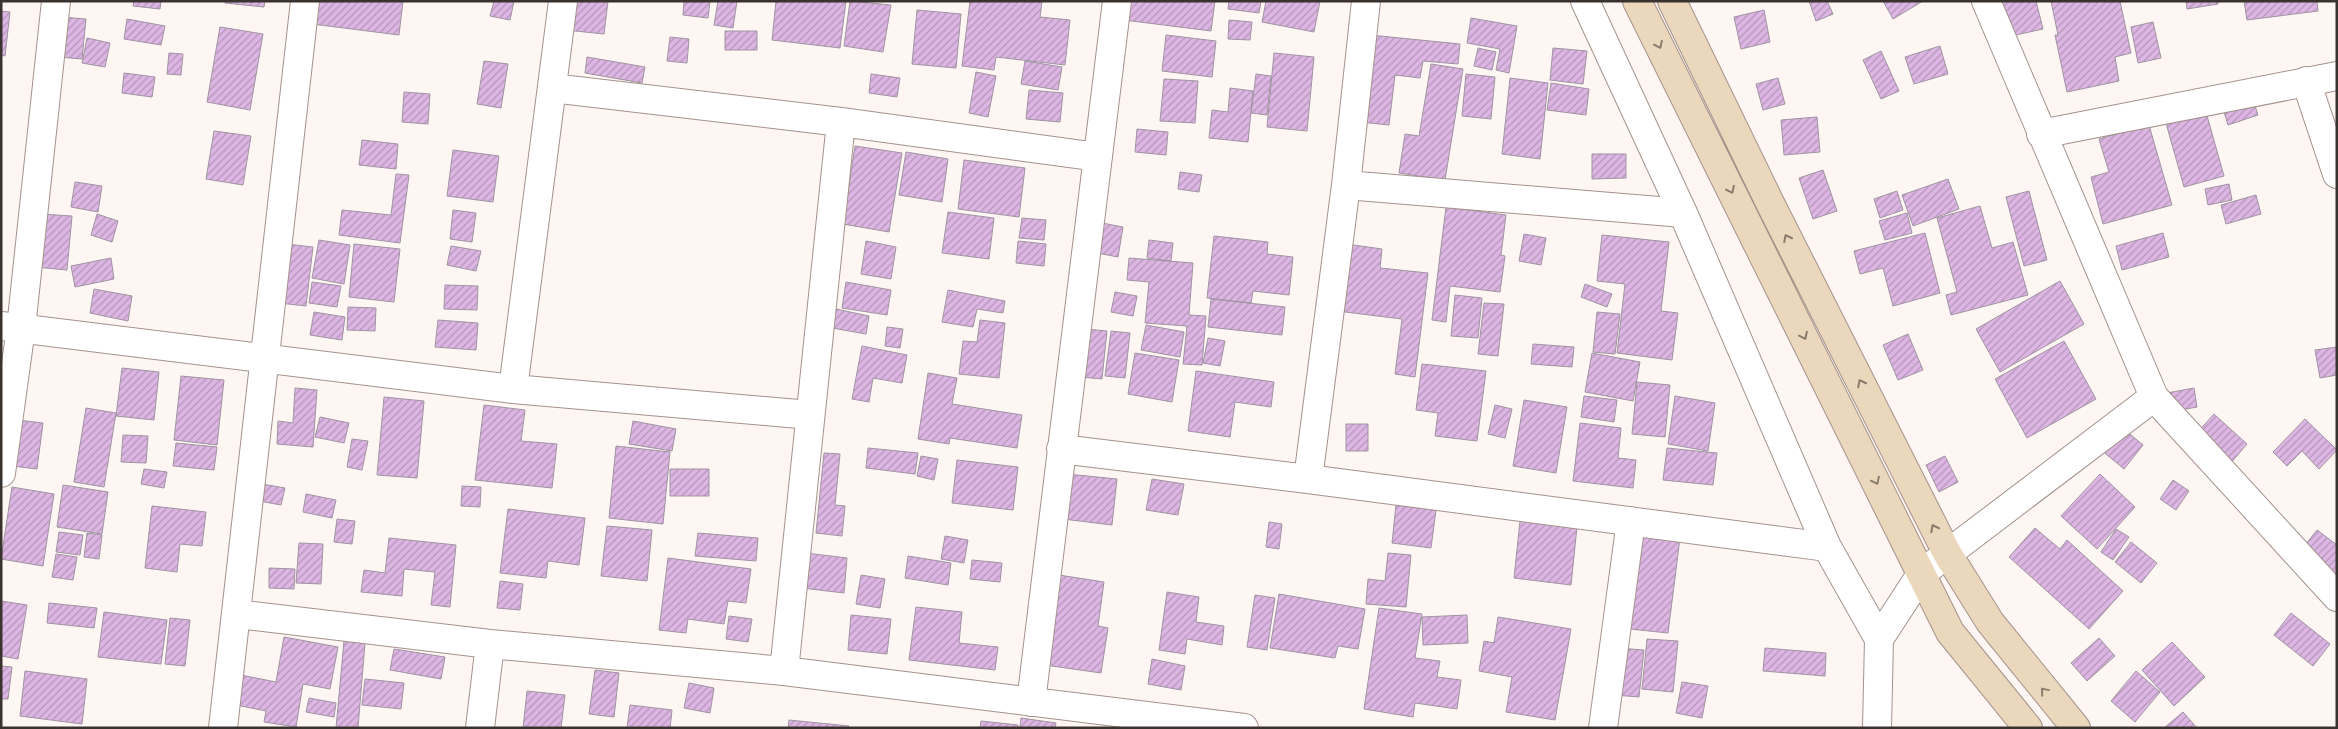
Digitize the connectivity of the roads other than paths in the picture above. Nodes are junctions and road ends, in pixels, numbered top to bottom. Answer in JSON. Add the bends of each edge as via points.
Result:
{"nodes":[{"id":1,"x":56,"y":1,"type":"edge"},
{"id":2,"x":305,"y":1,"type":"edge"},
{"id":3,"x":563,"y":1,"type":"edge"},
{"id":4,"x":1117,"y":1,"type":"edge"},
{"id":5,"x":1366,"y":1,"type":"edge"},
{"id":6,"x":1585,"y":1,"type":"edge"},
{"id":7,"x":1637,"y":1,"type":"edge"},
{"id":8,"x":1672,"y":1,"type":"edge"},
{"id":9,"x":1986,"y":1,"type":"edge"},
{"id":10,"x":2337,"y":76,"type":"edge"},
{"id":11,"x":2306,"y":81,"type":"junction"},
{"id":12,"x":552,"y":88,"type":"junction"},
{"id":13,"x":841,"y":122,"type":"junction"},
{"id":14,"x":2041,"y":134,"type":"junction"},
{"id":15,"x":1098,"y":157,"type":"junction"},
{"id":16,"x":2337,"y":174,"type":"edge"},
{"id":17,"x":1346,"y":185,"type":"junction"},
{"id":18,"x":1683,"y":213,"type":"junction"},
{"id":19,"x":11,"y":327,"type":"edge"},
{"id":20,"x":264,"y":359,"type":"junction"},
{"id":21,"x":513,"y":389,"type":"junction"},
{"id":22,"x":2154,"y":397,"type":"junction"},
{"id":23,"x":810,"y":415,"type":"junction"},
{"id":24,"x":1061,"y":449,"type":"junction"},
{"id":25,"x":1,"y":473,"type":"edge"},
{"id":26,"x":1308,"y":479,"type":"junction"},
{"id":27,"x":1631,"y":522,"type":"junction"},
{"id":28,"x":1827,"y":547,"type":"junction"},
{"id":29,"x":1947,"y":553,"type":"junction"},
{"id":30,"x":1922,"y":573,"type":"junction"},
{"id":31,"x":2337,"y":597,"type":"edge"},
{"id":32,"x":237,"y":614,"type":"junction"},
{"id":33,"x":1879,"y":638,"type":"junction"},
{"id":34,"x":490,"y":644,"type":"junction"},
{"id":35,"x":784,"y":671,"type":"junction"},
{"id":36,"x":1031,"y":702,"type":"junction"},
{"id":37,"x":1099,"y":719,"type":"edge"},
{"id":38,"x":223,"y":728,"type":"edge"},
{"id":39,"x":480,"y":728,"type":"edge"},
{"id":40,"x":1244,"y":728,"type":"edge"},
{"id":41,"x":1603,"y":728,"type":"edge"},
{"id":42,"x":1877,"y":728,"type":"edge"},
{"id":43,"x":2028,"y":728,"type":"edge"},
{"id":44,"x":2076,"y":728,"type":"edge"}],
"edges":[{"from":1,"to":19,"type":"street"},
{"from":2,"to":20,"type":"street"},
{"from":3,"to":12,"type":"street"},
{"from":4,"to":15,"type":"street"},
{"from":5,"to":17,"type":"street"},
{"from":6,"to":18,"type":"street"},
{"from":7,"to":30,"type":"street","one_way":true},
{"from":29,"to":8,"type":"street","one_way":true,"via":[[1770,204]]},
{"from":9,"to":14,"type":"street"},
{"from":10,"to":11,"type":"street"},
{"from":11,"to":14,"type":"street"},
{"from":11,"to":16,"type":"street"},
{"from":12,"to":13,"type":"street"},
{"from":12,"to":21,"type":"street"},
{"from":13,"to":15,"type":"street"},
{"from":13,"to":23,"type":"street"},
{"from":14,"to":22,"type":"street"},
{"from":15,"to":24,"type":"street"},
{"from":17,"to":18,"type":"street"},
{"from":17,"to":26,"type":"street"},
{"from":18,"to":28,"type":"street"},
{"from":19,"to":20,"type":"street"},
{"from":19,"to":25,"type":"street"},
{"from":20,"to":21,"type":"street"},
{"from":20,"to":32,"type":"street"},
{"from":21,"to":23,"type":"street"},
{"from":22,"to":29,"type":"street"},
{"from":22,"to":31,"type":"street"},
{"from":23,"to":35,"type":"street"},
{"from":24,"to":26,"type":"street"},
{"from":24,"to":36,"type":"street"},
{"from":26,"to":27,"type":"street"},
{"from":27,"to":28,"type":"street"},
{"from":27,"to":41,"type":"street"},
{"from":28,"to":33,"type":"street"},
{"from":29,"to":30,"type":"street"},
{"from":44,"to":29,"type":"street","one_way":true,"via":[[1990,622]]},
{"from":30,"to":33,"type":"street"},
{"from":30,"to":43,"type":"street","via":[[1950,632]]},
{"from":32,"to":34,"type":"street"},
{"from":32,"to":38,"type":"street"},
{"from":33,"to":42,"type":"street"},
{"from":34,"to":35,"type":"street"},
{"from":34,"to":39,"type":"street"},
{"from":35,"to":36,"type":"street"},
{"from":36,"to":37,"type":"street"},
{"from":37,"to":40,"type":"street"}]}
